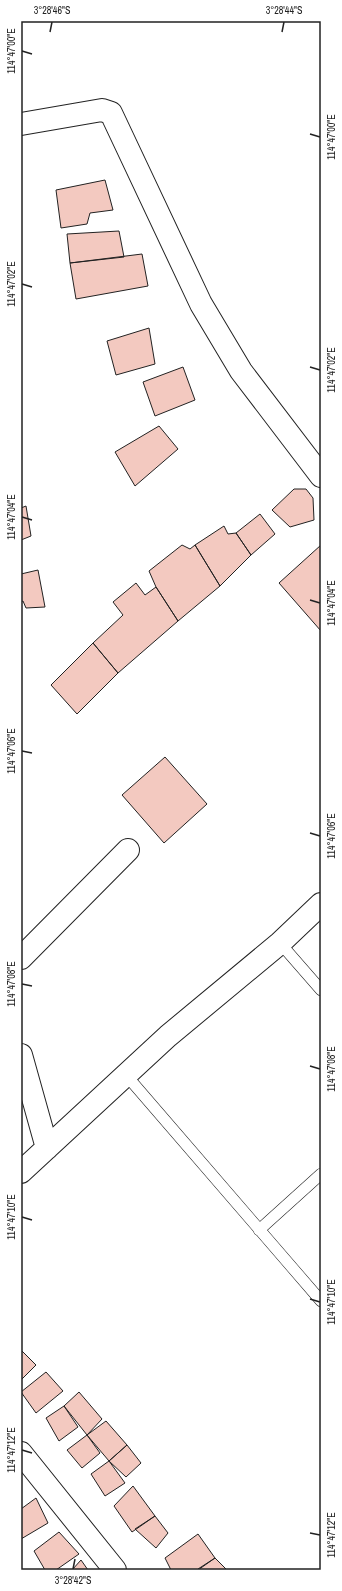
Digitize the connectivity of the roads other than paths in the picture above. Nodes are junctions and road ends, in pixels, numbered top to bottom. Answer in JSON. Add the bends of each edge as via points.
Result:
{"nodes":[{"id":1,"x":21,"y":124,"type":"edge"},
{"id":2,"x":321,"y":476,"type":"edge"},
{"id":3,"x":128,"y":850,"type":"dead end"},
{"id":4,"x":321,"y":904,"type":"edge"},
{"id":5,"x":280,"y":943,"type":"junction"},
{"id":6,"x":21,"y":958,"type":"edge"},
{"id":7,"x":321,"y":990,"type":"edge"},
{"id":8,"x":21,"y":1055,"type":"edge"},
{"id":9,"x":126,"y":1075,"type":"junction"},
{"id":10,"x":47,"y":1148,"type":"junction"},
{"id":11,"x":21,"y":1172,"type":"edge"},
{"id":12,"x":321,"y":1174,"type":"edge"},
{"id":13,"x":259,"y":1230,"type":"junction"},
{"id":14,"x":321,"y":1301,"type":"edge"},
{"id":15,"x":21,"y":1453,"type":"edge"},
{"id":16,"x":115,"y":1570,"type":"edge"}],
"edges":[{"from":1,"to":2,"type":"street","via":[[102,110],[111,114],[201,304],[241,371]]},
{"from":3,"to":6,"type":"street"},
{"from":4,"to":5,"type":"street"},
{"from":5,"to":7,"type":"lane"},
{"from":5,"to":9,"type":"street","via":[[168,1036]]},
{"from":8,"to":10,"type":"street"},
{"from":9,"to":10,"type":"street"},
{"from":9,"to":13,"type":"lane"},
{"from":10,"to":11,"type":"street"},
{"from":12,"to":13,"type":"lane"},
{"from":13,"to":14,"type":"lane"},
{"from":15,"to":16,"type":"street"}]}
